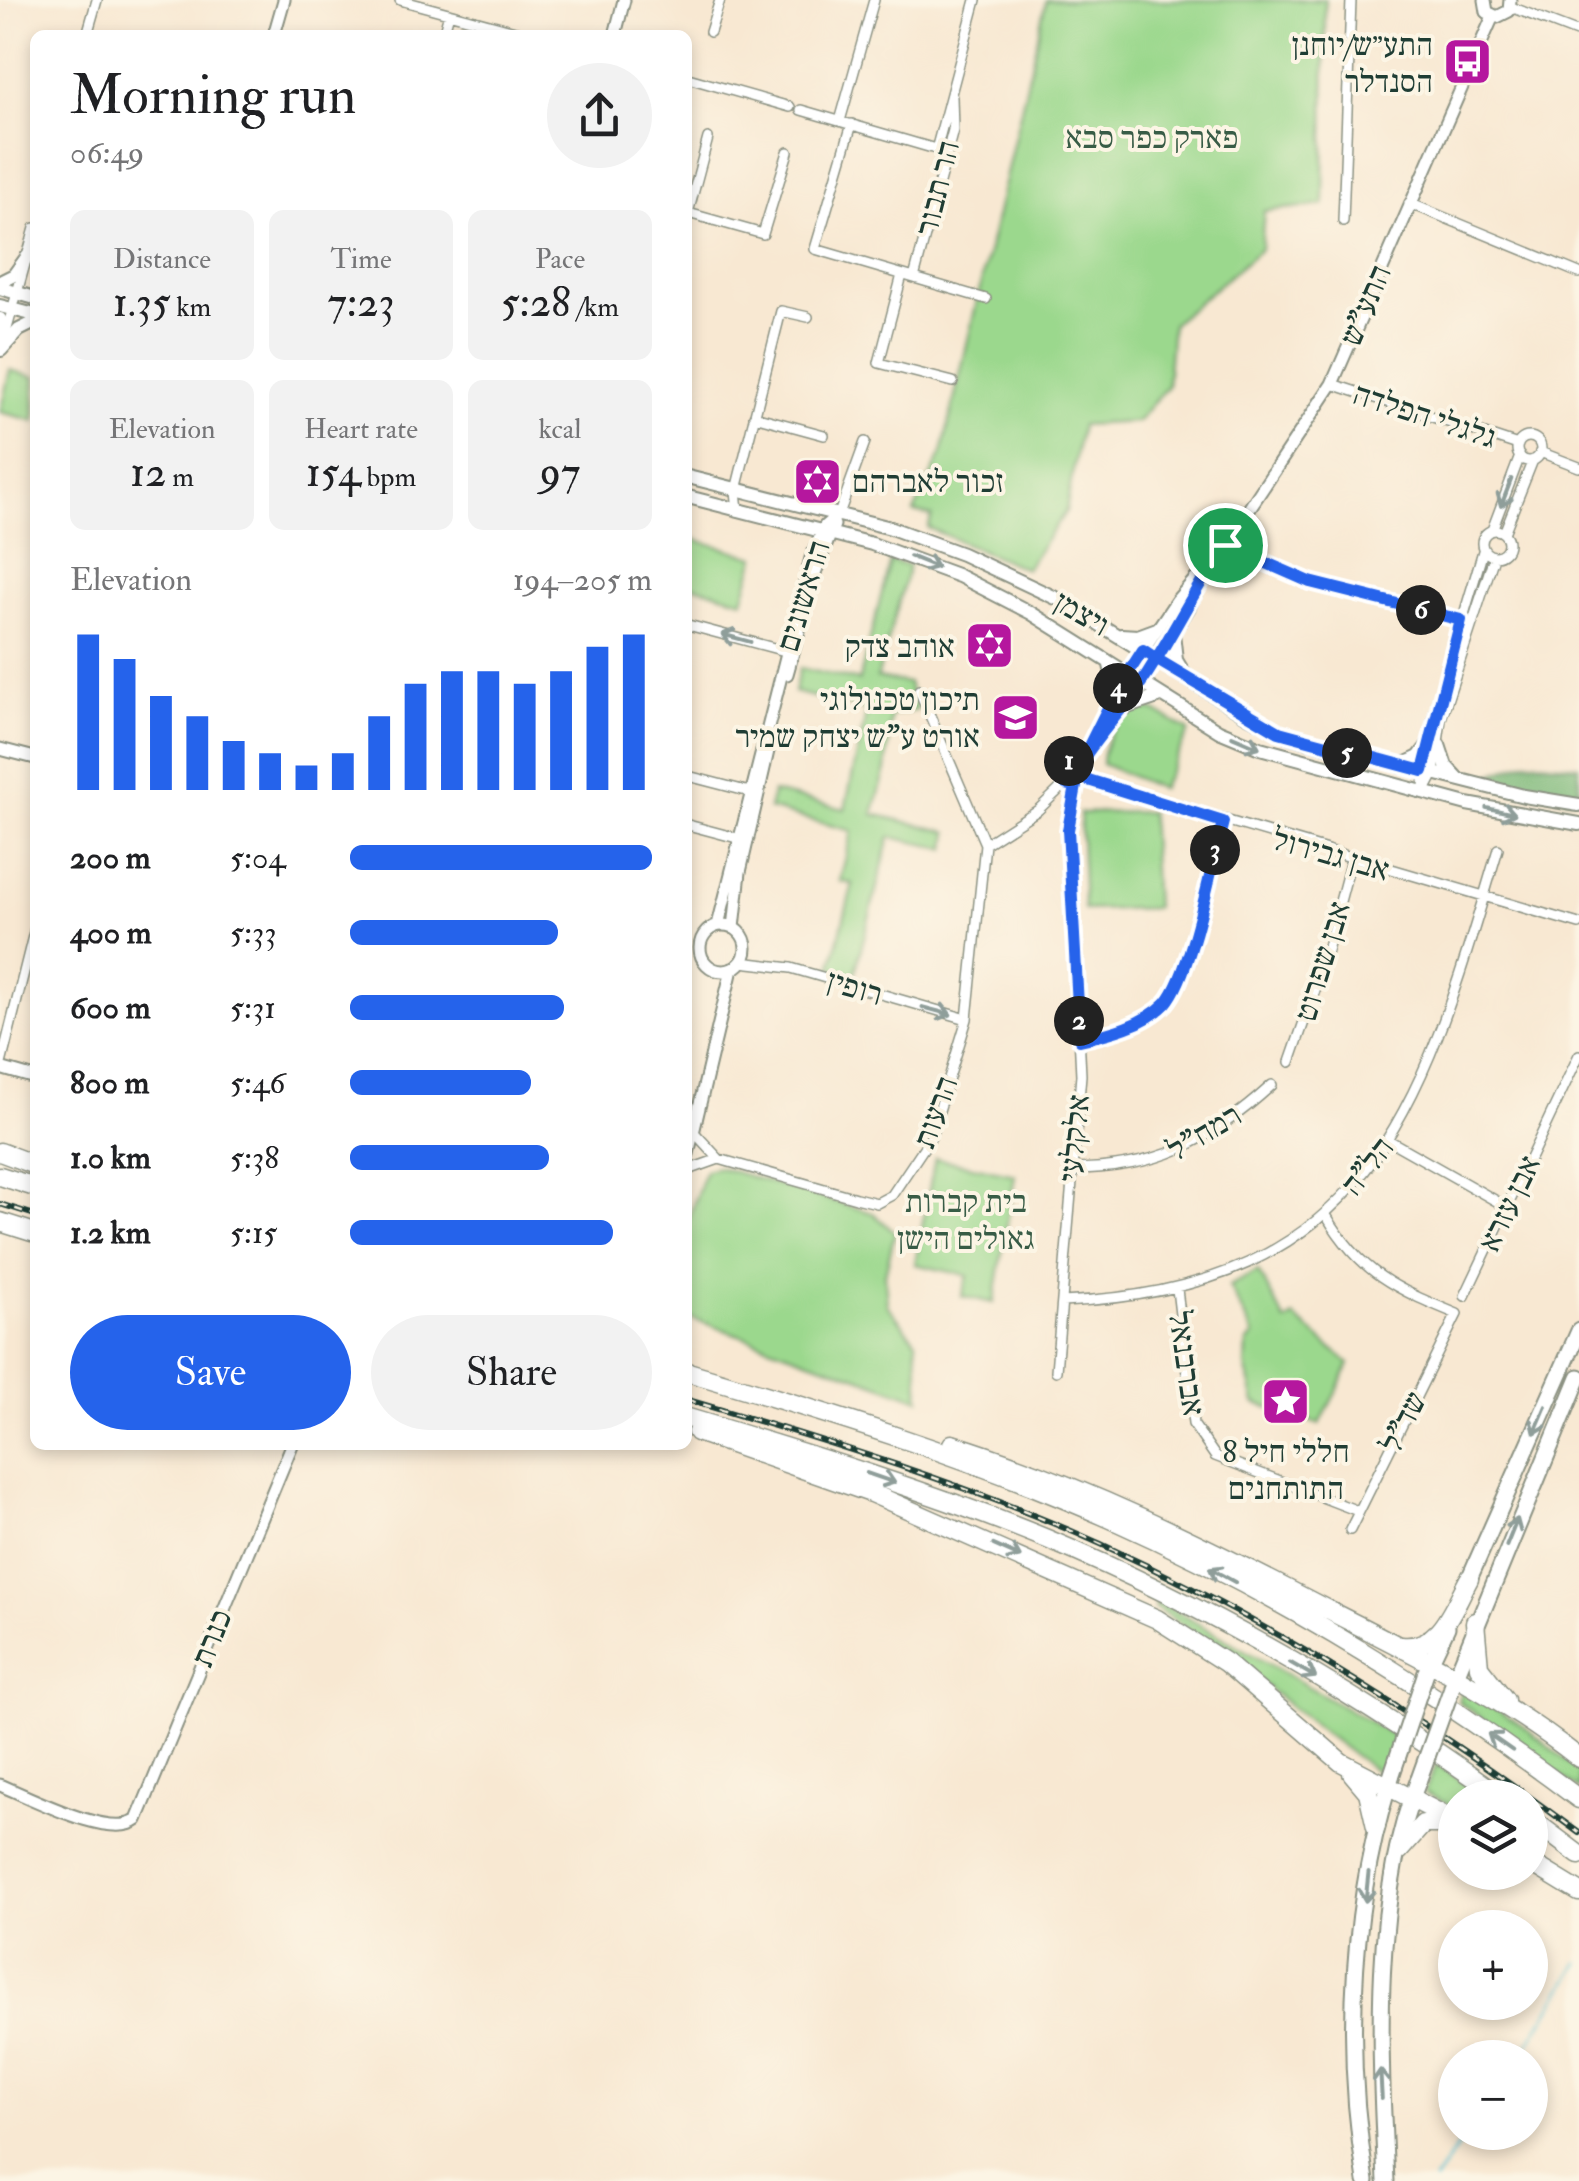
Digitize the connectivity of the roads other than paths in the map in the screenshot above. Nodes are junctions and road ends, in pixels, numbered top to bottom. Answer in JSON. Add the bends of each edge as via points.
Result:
{"nodes":[{"id":1,"x":97,"y":0,"type":"edge"},
{"id":2,"x":284,"y":0,"type":"edge"},
{"id":3,"x":400,"y":0,"type":"edge"},
{"id":4,"x":624,"y":0,"type":"edge"},
{"id":5,"x":720,"y":0,"type":"edge"},
{"id":6,"x":874,"y":0,"type":"edge"},
{"id":7,"x":976,"y":0,"type":"edge"},
{"id":8,"x":1351,"y":0,"type":"edge"},
{"id":9,"x":1484,"y":0,"type":"edge"},
{"id":10,"x":1510,"y":4,"type":"edge"},
{"id":11,"x":449,"y":13,"type":"junction"},
{"id":12,"x":1493,"y":16,"type":"junction"},
{"id":13,"x":88,"y":30,"type":"edge"},
{"id":14,"x":275,"y":30,"type":"edge"},
{"id":15,"x":444,"y":30,"type":"edge"},
{"id":16,"x":509,"y":30,"type":"edge"},
{"id":17,"x":616,"y":30,"type":"edge"},
{"id":18,"x":710,"y":32,"type":"dead end"},
{"id":19,"x":1579,"y":33,"type":"edge"},
{"id":20,"x":692,"y":79,"type":"edge"},
{"id":21,"x":840,"y":121,"type":"junction"},
{"id":22,"x":852,"y":124,"type":"junction"},
{"id":23,"x":708,"y":138,"type":"dead end"},
{"id":24,"x":941,"y":151,"type":"junction"},
{"id":25,"x":788,"y":152,"type":"dead end"},
{"id":26,"x":692,"y":198,"type":"edge"},
{"id":27,"x":1409,"y":203,"type":"junction"},
{"id":28,"x":692,"y":214,"type":"edge"},
{"id":29,"x":1343,"y":221,"type":"dead end"},
{"id":30,"x":30,"y":247,"type":"edge"},
{"id":31,"x":27,"y":257,"type":"junction"},
{"id":32,"x":1579,"y":272,"type":"edge"},
{"id":33,"x":902,"y":275,"type":"junction"},
{"id":34,"x":914,"y":278,"type":"junction"},
{"id":35,"x":0,"y":285,"type":"edge"},
{"id":36,"x":17,"y":292,"type":"junction"},
{"id":37,"x":30,"y":296,"type":"edge"},
{"id":38,"x":986,"y":300,"type":"dead end"},
{"id":39,"x":6,"y":307,"type":"edge"},
{"id":40,"x":30,"y":316,"type":"edge"},
{"id":41,"x":808,"y":317,"type":"dead end"},
{"id":42,"x":0,"y":320,"type":"edge"},
{"id":43,"x":30,"y":322,"type":"edge"},
{"id":44,"x":2,"y":348,"type":"edge"},
{"id":45,"x":953,"y":382,"type":"dead end"},
{"id":46,"x":1332,"y":384,"type":"junction"},
{"id":47,"x":754,"y":416,"type":"junction"},
{"id":48,"x":824,"y":436,"type":"dead end"},
{"id":49,"x":864,"y":442,"type":"dead end"},
{"id":50,"x":1519,"y":450,"type":"junction"},
{"id":51,"x":1537,"y":456,"type":"junction"},
{"id":52,"x":742,"y":465,"type":"junction"},
{"id":53,"x":1579,"y":467,"type":"edge"},
{"id":54,"x":692,"y":479,"type":"edge"},
{"id":55,"x":736,"y":490,"type":"junction"},
{"id":56,"x":769,"y":498,"type":"junction"},
{"id":57,"x":692,"y":499,"type":"edge"},
{"id":58,"x":738,"y":511,"type":"junction"},
{"id":59,"x":833,"y":513,"type":"junction"},
{"id":60,"x":1492,"y":530,"type":"junction"},
{"id":61,"x":826,"y":533,"type":"junction"},
{"id":62,"x":1504,"y":533,"type":"junction"},
{"id":63,"x":1225,"y":545,"type":"junction"},
{"id":64,"x":1483,"y":551,"type":"junction"},
{"id":65,"x":1494,"y":557,"type":"junction"},
{"id":66,"x":1204,"y":575,"type":"junction"},
{"id":67,"x":1466,"y":622,"type":"junction"},
{"id":68,"x":692,"y":626,"type":"edge"},
{"id":69,"x":1157,"y":629,"type":"junction"},
{"id":70,"x":1174,"y":633,"type":"junction"},
{"id":71,"x":1118,"y":634,"type":"junction"},
{"id":72,"x":1143,"y":650,"type":"junction"},
{"id":73,"x":785,"y":651,"type":"junction"},
{"id":74,"x":1157,"y":658,"type":"junction"},
{"id":75,"x":1109,"y":663,"type":"junction"},
{"id":76,"x":1127,"y":674,"type":"junction"},
{"id":77,"x":1186,"y":677,"type":"junction"},
{"id":78,"x":1141,"y":683,"type":"junction"},
{"id":79,"x":919,"y":690,"type":"dead end"},
{"id":80,"x":1116,"y":692,"type":"junction"},
{"id":81,"x":1160,"y":696,"type":"junction"},
{"id":82,"x":1122,"y":709,"type":"junction"},
{"id":83,"x":1433,"y":718,"type":"junction"},
{"id":84,"x":1100,"y":731,"type":"junction"},
{"id":85,"x":1436,"y":740,"type":"junction"},
{"id":86,"x":0,"y":749,"type":"edge"},
{"id":87,"x":30,"y":757,"type":"edge"},
{"id":88,"x":1081,"y":762,"type":"junction"},
{"id":89,"x":1400,"y":766,"type":"junction"},
{"id":90,"x":1428,"y":773,"type":"junction"},
{"id":91,"x":692,"y":777,"type":"edge"},
{"id":92,"x":1460,"y":780,"type":"junction"},
{"id":93,"x":1076,"y":783,"type":"junction"},
{"id":94,"x":750,"y":792,"type":"junction"},
{"id":95,"x":1423,"y":793,"type":"junction"},
{"id":96,"x":1579,"y":806,"type":"edge"},
{"id":97,"x":1223,"y":822,"type":"junction"},
{"id":98,"x":1579,"y":824,"type":"edge"},
{"id":99,"x":692,"y":826,"type":"edge"},
{"id":100,"x":737,"y":838,"type":"junction"},
{"id":101,"x":985,"y":844,"type":"junction"},
{"id":102,"x":1498,"y":849,"type":"dead end"},
{"id":103,"x":1352,"y":860,"type":"junction"},
{"id":104,"x":1484,"y":898,"type":"junction"},
{"id":105,"x":1579,"y":924,"type":"edge"},
{"id":106,"x":718,"y":925,"type":"junction"},
{"id":107,"x":734,"y":928,"type":"junction"},
{"id":108,"x":692,"y":937,"type":"edge"},
{"id":109,"x":702,"y":939,"type":"junction"},
{"id":110,"x":30,"y":948,"type":"edge"},
{"id":111,"x":736,"y":966,"type":"junction"},
{"id":112,"x":967,"y":1019,"type":"junction"},
{"id":113,"x":1080,"y":1040,"type":"junction"},
{"id":114,"x":1579,"y":1055,"type":"edge"},
{"id":115,"x":1290,"y":1062,"type":"dead end"},
{"id":116,"x":0,"y":1068,"type":"edge"},
{"id":117,"x":30,"y":1077,"type":"edge"},
{"id":118,"x":1272,"y":1085,"type":"dead end"},
{"id":119,"x":694,"y":1132,"type":"junction"},
{"id":120,"x":692,"y":1139,"type":"edge"},
{"id":121,"x":1390,"y":1141,"type":"junction"},
{"id":122,"x":0,"y":1152,"type":"edge"},
{"id":123,"x":719,"y":1158,"type":"junction"},
{"id":124,"x":30,"y":1163,"type":"edge"},
{"id":125,"x":692,"y":1168,"type":"edge"},
{"id":126,"x":1070,"y":1169,"type":"junction"},
{"id":127,"x":0,"y":1176,"type":"edge"},
{"id":128,"x":30,"y":1185,"type":"edge"},
{"id":129,"x":1507,"y":1207,"type":"junction"},
{"id":130,"x":1326,"y":1215,"type":"junction"},
{"id":131,"x":0,"y":1222,"type":"edge"},
{"id":132,"x":30,"y":1231,"type":"edge"},
{"id":133,"x":0,"y":1234,"type":"edge"},
{"id":134,"x":30,"y":1241,"type":"edge"},
{"id":135,"x":1177,"y":1289,"type":"junction"},
{"id":136,"x":1465,"y":1296,"type":"dead end"},
{"id":137,"x":1062,"y":1302,"type":"junction"},
{"id":138,"x":1579,"y":1331,"type":"edge"},
{"id":139,"x":692,"y":1372,"type":"edge"},
{"id":140,"x":692,"y":1372,"type":"edge"},
{"id":141,"x":1056,"y":1372,"type":"dead end"},
{"id":142,"x":1579,"y":1377,"type":"edge"},
{"id":143,"x":692,"y":1419,"type":"edge"},
{"id":144,"x":692,"y":1429,"type":"edge"},
{"id":145,"x":290,"y":1450,"type":"edge"},
{"id":146,"x":1358,"y":1512,"type":"junction"},
{"id":147,"x":1350,"y":1530,"type":"dead end"},
{"id":148,"x":1469,"y":1579,"type":"junction"},
{"id":149,"x":1475,"y":1622,"type":"junction"},
{"id":150,"x":1399,"y":1646,"type":"junction"},
{"id":151,"x":1427,"y":1669,"type":"junction"},
{"id":152,"x":1453,"y":1683,"type":"junction"},
{"id":153,"x":1520,"y":1714,"type":"junction"},
{"id":154,"x":1579,"y":1758,"type":"edge"},
{"id":155,"x":1341,"y":1762,"type":"junction"},
{"id":156,"x":1476,"y":1780,"type":"edge"},
{"id":157,"x":0,"y":1786,"type":"edge"},
{"id":158,"x":1388,"y":1788,"type":"junction"},
{"id":159,"x":1410,"y":1799,"type":"junction"},
{"id":160,"x":1579,"y":1800,"type":"edge"},
{"id":161,"x":1438,"y":1813,"type":"edge"},
{"id":162,"x":1438,"y":1823,"type":"edge"},
{"id":163,"x":1376,"y":1827,"type":"junction"},
{"id":164,"x":1548,"y":1831,"type":"edge"},
{"id":165,"x":1399,"y":1851,"type":"junction"},
{"id":166,"x":1579,"y":1854,"type":"edge"},
{"id":167,"x":1548,"y":1873,"type":"edge"},
{"id":168,"x":1579,"y":1892,"type":"edge"},
{"id":169,"x":1366,"y":2181,"type":"edge"},
{"id":170,"x":1386,"y":2181,"type":"edge"}],
"edges":[{"from":1,"to":13,"type":"street"},
{"from":2,"to":14,"type":"street"},
{"from":3,"to":11,"type":"street"},
{"from":4,"to":17,"type":"street"},
{"from":5,"to":18,"type":"street"},
{"from":6,"to":21,"type":"street"},
{"from":7,"to":24,"type":"street","name":"הר תבור","via":[[952,97],[952,130]]},
{"from":8,"to":29,"type":"street"},
{"from":9,"to":12,"type":"street"},
{"from":10,"to":12,"type":"street","via":[[1506,15]]},
{"from":10,"to":19,"type":"street"},
{"from":11,"to":15,"type":"street"},
{"from":11,"to":16,"type":"street"},
{"from":12,"to":27,"type":"street","name":"התע\"ש"},
{"from":20,"to":21,"type":"street"},
{"from":21,"to":22,"type":"street"},
{"from":22,"to":24,"type":"street"},
{"from":22,"to":33,"type":"street","via":[[815,249]]},
{"from":23,"to":26,"type":"street"},
{"from":24,"to":34,"type":"street","name":"הר תבור"},
{"from":25,"to":28,"type":"street","via":[[762,234]]},
{"from":27,"to":32,"type":"street"},
{"from":27,"to":46,"type":"street","name":"התע\"ש"},
{"from":30,"to":31,"type":"street"},
{"from":31,"to":35,"type":"main road"},
{"from":31,"to":36,"type":"street"},
{"from":33,"to":34,"type":"street"},
{"from":33,"to":45,"type":"street","name":"הר תבור","via":[[879,363]]},
{"from":34,"to":38,"type":"street"},
{"from":35,"to":36,"type":"main road"},
{"from":36,"to":37,"type":"main road"},
{"from":36,"to":39,"type":"street"},
{"from":39,"to":40,"type":"main road"},
{"from":39,"to":44,"type":"street"},
{"from":41,"to":47,"type":"street","via":[[781,310]]},
{"from":42,"to":44,"type":"main road"},
{"from":43,"to":44,"type":"main road"},
{"from":46,"to":50,"type":"street","name":"גלגלי הפלדה"},
{"from":46,"to":63,"type":"street","name":"התע\"ש"},
{"from":47,"to":48,"type":"street"},
{"from":47,"to":52,"type":"street"},
{"from":49,"to":59,"type":"street"},
{"from":50,"to":51,"type":"street"},
{"from":50,"to":51,"type":"street","via":[[1530,437],[1538,441]]},
{"from":50,"to":60,"type":"street","one_way":true},
{"from":51,"to":53,"type":"street","name":"גלגלי הפלדה"},
{"from":51,"to":62,"type":"street"},
{"from":52,"to":55,"type":"street"},
{"from":52,"to":56,"type":"street","via":[[752,486]]},
{"from":54,"to":55,"type":"main road","name":"ויצמן"},
{"from":55,"to":56,"type":"main road","name":"ויצמן"},
{"from":55,"to":58,"type":"street"},
{"from":56,"to":59,"type":"main road","name":"ויצמן"},
{"from":57,"to":58,"type":"main road","name":"ויצמן"},
{"from":58,"to":61,"type":"main road","name":"ויצמן"},
{"from":59,"to":61,"type":"street","name":"הראשונים"},
{"from":59,"to":71,"type":"main road","name":"ויצמן","via":[[962,554]]},
{"from":60,"to":62,"type":"street"},
{"from":60,"to":64,"type":"street","via":[[1482,538]]},
{"from":61,"to":73,"type":"street","name":"הראשונים"},
{"from":61,"to":75,"type":"main road","name":"ויצמן","one_way":true,"via":[[969,580]]},
{"from":61,"to":107,"type":"street","name":"הראשונים","via":[[757,794]]},
{"from":62,"to":65,"type":"street","via":[[1507,549]]},
{"from":63,"to":66,"type":"street","name":"התע\"ש"},
{"from":63,"to":67,"type":"street","via":[[1310,582]]},
{"from":64,"to":65,"type":"street"},
{"from":64,"to":67,"type":"street"},
{"from":65,"to":67,"type":"street"},
{"from":66,"to":69,"type":"street","name":"התע\"ש"},
{"from":66,"to":70,"type":"street","name":"התע\"ש"},
{"from":67,"to":83,"type":"street"},
{"from":67,"to":85,"type":"street"},
{"from":73,"to":68,"type":"street","one_way":true},
{"from":69,"to":71,"type":"main road"},
{"from":69,"to":72,"type":"street","name":"התע\"ש"},
{"from":70,"to":74,"type":"street","name":"התע\"ש"},
{"from":70,"to":77,"type":"main road","via":[[1176,660]]},
{"from":71,"to":72,"type":"main road","name":"ויצמן"},
{"from":72,"to":74,"type":"main road","name":"ויצמן"},
{"from":72,"to":76,"type":"street"},
{"from":73,"to":94,"type":"street","name":"הראשונים"},
{"from":74,"to":77,"type":"main road","name":"ויצמן"},
{"from":74,"to":78,"type":"street","name":"התע\"ש"},
{"from":75,"to":76,"type":"main road","name":"ויצמן"},
{"from":75,"to":80,"type":"main road"},
{"from":76,"to":78,"type":"main road","name":"ויצמן"},
{"from":76,"to":80,"type":"street"},
{"from":77,"to":89,"type":"main road","name":"ויצמן","via":[[1279,732]]},
{"from":78,"to":81,"type":"main road","name":"ויצמן"},
{"from":78,"to":82,"type":"street"},
{"from":79,"to":101,"type":"street","name":"הרעות"},
{"from":80,"to":84,"type":"street"},
{"from":81,"to":82,"type":"main road"},
{"from":81,"to":95,"type":"main road","name":"ויצמן","one_way":true,"via":[[1260,748]]},
{"from":82,"to":84,"type":"street"},
{"from":83,"to":85,"type":"street"},
{"from":83,"to":85,"type":"street"},
{"from":84,"to":88,"type":"street"},
{"from":85,"to":89,"type":"main road"},
{"from":85,"to":90,"type":"street"},
{"from":85,"to":92,"type":"main road"},
{"from":86,"to":87,"type":"street"},
{"from":88,"to":93,"type":"street"},
{"from":88,"to":93,"type":"street","via":[[1063,766]]},
{"from":89,"to":90,"type":"main road","name":"ויצמן"},
{"from":90,"to":92,"type":"main road","name":"ויצמן"},
{"from":90,"to":95,"type":"street"},
{"from":91,"to":94,"type":"street"},
{"from":92,"to":96,"type":"main road","name":"ויצמן"},
{"from":93,"to":97,"type":"street","name":"אבן גבירול"},
{"from":93,"to":101,"type":"street"},
{"from":93,"to":113,"type":"street","name":"אלקלעי","via":[[1068,830]]},
{"from":94,"to":100,"type":"street","name":"הראשונים"},
{"from":95,"to":98,"type":"main road","name":"ויצמן","one_way":true},
{"from":97,"to":103,"type":"street","name":"אבן גבירול"},
{"from":97,"to":113,"type":"street","via":[[1165,1004],[1110,1034]]},
{"from":99,"to":100,"type":"street"},
{"from":100,"to":106,"type":"street","name":"הראשונים"},
{"from":101,"to":112,"type":"street","name":"הרעות"},
{"from":102,"to":104,"type":"street","name":"הל\"ה"},
{"from":103,"to":104,"type":"street","name":"אבן גבירול"},
{"from":103,"to":115,"type":"street","name":"אבן שפרוט"},
{"from":104,"to":105,"type":"street","name":"אבן גבירול"},
{"from":104,"to":121,"type":"street","name":"הל\"ה","via":[[1451,1008]]},
{"from":106,"to":107,"type":"street"},
{"from":106,"to":109,"type":"street"},
{"from":107,"to":111,"type":"street","via":[[746,947]]},
{"from":108,"to":109,"type":"street"},
{"from":109,"to":111,"type":"street","via":[[709,967]]},
{"from":110,"to":116,"type":"street"},
{"from":111,"to":112,"type":"street","name":"רופין","one_way":true,"via":[[790,968]]},
{"from":111,"to":119,"type":"street"},
{"from":112,"to":123,"type":"street","name":"הרעות","via":[[931,1137],[892,1195],[876,1202],[856,1198]]},
{"from":113,"to":126,"type":"street","name":"אלקלעי"},
{"from":114,"to":129,"type":"street","name":"אבן עזרא"},
{"from":116,"to":117,"type":"street"},
{"from":118,"to":126,"type":"street","name":"רמח\"ל","via":[[1178,1152],[1146,1164]]},
{"from":119,"to":120,"type":"street"},
{"from":119,"to":123,"type":"street","name":"הרעות"},
{"from":121,"to":129,"type":"street"},
{"from":121,"to":130,"type":"street","name":"הל\"ה"},
{"from":122,"to":124,"type":"highway"},
{"from":123,"to":125,"type":"street"},
{"from":126,"to":137,"type":"street","name":"אלקלעי"},
{"from":127,"to":128,"type":"highway"},
{"from":129,"to":136,"type":"street","name":"אבן עזרא"},
{"from":130,"to":135,"type":"street","name":"הל\"ה","via":[[1257,1255]]},
{"from":130,"to":146,"type":"street","name":"שד\"ל","via":[[1362,1265],[1456,1314]]},
{"from":131,"to":132,"type":"highway"},
{"from":133,"to":134,"type":"highway"},
{"from":135,"to":137,"type":"street","name":"הל\"ה"},
{"from":135,"to":146,"type":"street","name":"אברבנאל","via":[[1200,1440],[1215,1456]]},
{"from":137,"to":141,"type":"street","name":"אלקלעי"},
{"from":138,"to":148,"type":"highway","one_way":true},
{"from":139,"to":150,"type":"highway","via":[[894,1426],[1070,1484]]},
{"from":160,"to":140,"type":"highway","one_way":true,"via":[[1420,1686],[1147,1536],[940,1452]]},
{"from":149,"to":142,"type":"highway","one_way":true},
{"from":143,"to":156,"type":"highway","one_way":true,"via":[[926,1493],[1094,1560],[1369,1707]]},
{"from":144,"to":155,"type":"highway","one_way":true,"via":[[871,1493],[1157,1619],[1226,1663]]},
{"from":145,"to":157,"type":"street","name":"כנרת","via":[[137,1820],[126,1827],[104,1825]]},
{"from":146,"to":147,"type":"street","name":"שד\"ל"},
{"from":148,"to":150,"type":"highway","via":[[1434,1639]]},
{"from":148,"to":151,"type":"highway"},
{"from":149,"to":152,"type":"highway"},
{"from":149,"to":153,"type":"highway","via":[[1479,1667]]},
{"from":150,"to":151,"type":"highway"},
{"from":151,"to":152,"type":"highway"},
{"from":151,"to":158,"type":"highway","bridge":true},
{"from":152,"to":153,"type":"highway"},
{"from":152,"to":159,"type":"highway","bridge":true},
{"from":153,"to":154,"type":"highway"},
{"from":155,"to":158,"type":"highway"},
{"from":155,"to":163,"type":"highway","via":[[1368,1792]]},
{"from":158,"to":159,"type":"highway"},
{"from":158,"to":163,"type":"highway"},
{"from":159,"to":161,"type":"highway"},
{"from":159,"to":165,"type":"highway"},
{"from":162,"to":165,"type":"highway","via":[[1423,1824]]},
{"from":163,"to":169,"type":"highway","one_way":true,"via":[[1354,2014]]},
{"from":164,"to":166,"type":"highway"},
{"from":170,"to":165,"type":"highway","one_way":true,"via":[[1382,2004]]},
{"from":167,"to":168,"type":"highway"}]}
